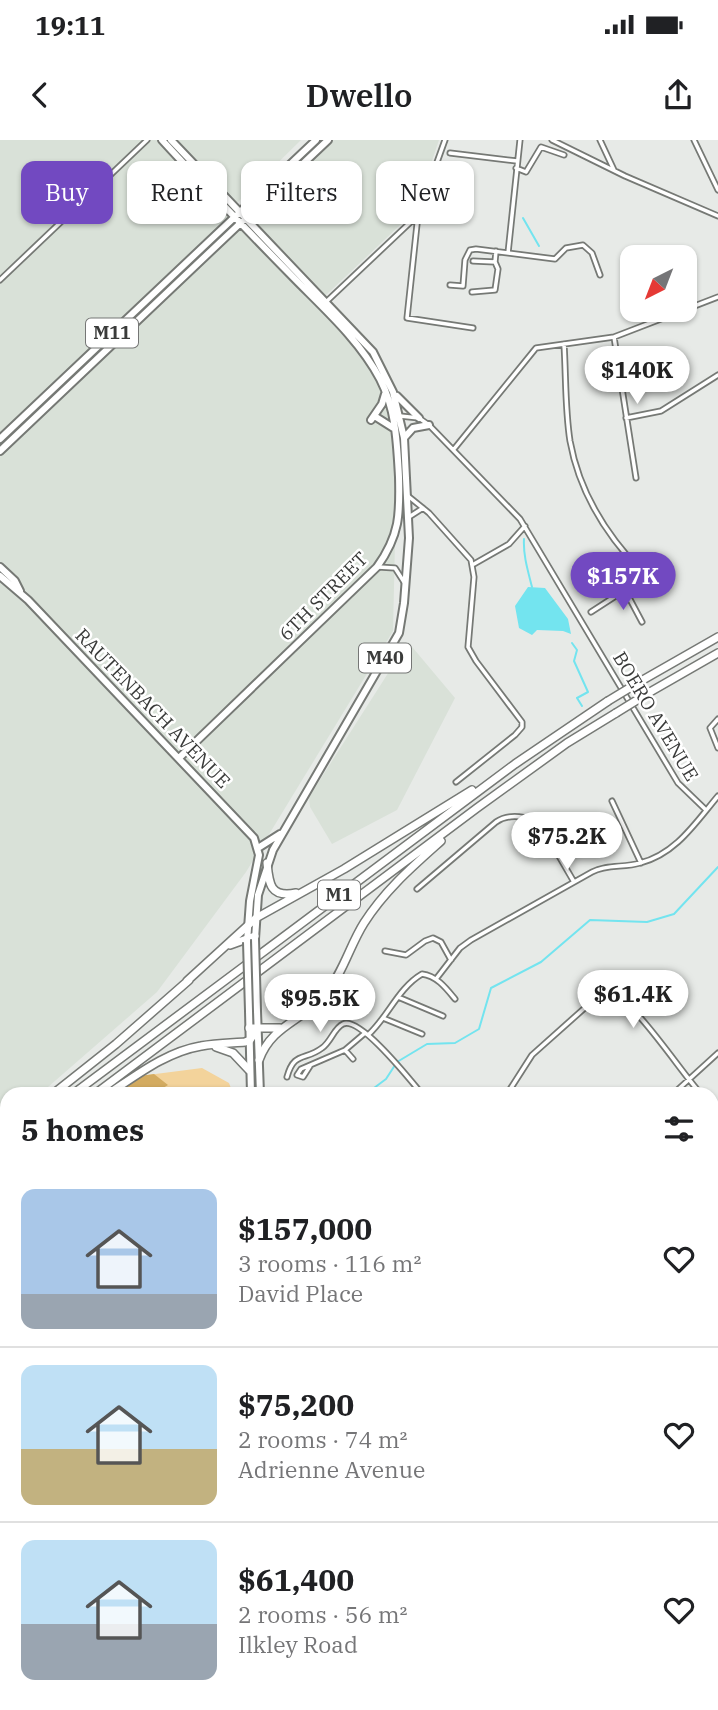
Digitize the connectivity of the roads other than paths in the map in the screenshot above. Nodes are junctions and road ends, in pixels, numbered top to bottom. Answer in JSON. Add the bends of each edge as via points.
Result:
{"nodes":[{"id":1,"x":147,"y":140,"type":"edge"},
{"id":2,"x":162,"y":140,"type":"edge"},
{"id":3,"x":171,"y":140,"type":"edge"},
{"id":4,"x":316,"y":140,"type":"edge"},
{"id":5,"x":328,"y":140,"type":"edge"},
{"id":6,"x":445,"y":140,"type":"edge"},
{"id":7,"x":520,"y":140,"type":"edge"},
{"id":8,"x":552,"y":140,"type":"edge"},
{"id":9,"x":600,"y":140,"type":"edge"},
{"id":10,"x":694,"y":140,"type":"edge"},
{"id":11,"x":450,"y":153,"type":"dead end"},
{"id":12,"x":564,"y":155,"type":"dead end"},
{"id":13,"x":181,"y":161,"type":"edge"},
{"id":14,"x":306,"y":161,"type":"edge"},
{"id":15,"x":437,"y":161,"type":"edge"},
{"id":16,"x":517,"y":161,"type":"junction"},
{"id":17,"x":516,"y":168,"type":"junction"},
{"id":18,"x":615,"y":172,"type":"junction"},
{"id":19,"x":718,"y":190,"type":"edge"},
{"id":20,"x":227,"y":210,"type":"edge"},
{"id":21,"x":236,"y":215,"type":"junction"},
{"id":22,"x":718,"y":216,"type":"edge"},
{"id":23,"x":241,"y":220,"type":"edge"},
{"id":24,"x":241,"y":224,"type":"edge"},
{"id":25,"x":244,"y":224,"type":"edge"},
{"id":26,"x":245,"y":224,"type":"edge"},
{"id":27,"x":408,"y":224,"type":"edge"},
{"id":28,"x":417,"y":224,"type":"edge"},
{"id":29,"x":224,"y":226,"type":"joint"},
{"id":30,"x":248,"y":232,"type":"junction"},
{"id":31,"x":231,"y":233,"type":"junction"},
{"id":32,"x":496,"y":251,"type":"junction"},
{"id":33,"x":508,"y":253,"type":"junction"},
{"id":34,"x":473,"y":261,"type":"dead end"},
{"id":35,"x":495,"y":262,"type":"junction"},
{"id":36,"x":600,"y":275,"type":"dead end"},
{"id":37,"x":0,"y":281,"type":"edge"},
{"id":38,"x":450,"y":285,"type":"dead end"},
{"id":39,"x":472,"y":292,"type":"dead end"},
{"id":40,"x":718,"y":297,"type":"edge"},
{"id":41,"x":324,"y":304,"type":"junction"},
{"id":42,"x":472,"y":328,"type":"dead end"},
{"id":43,"x":614,"y":337,"type":"junction"},
{"id":44,"x":564,"y":344,"type":"junction"},
{"id":45,"x":718,"y":375,"type":"edge"},
{"id":46,"x":389,"y":392,"type":"junction"},
{"id":47,"x":397,"y":416,"type":"junction"},
{"id":48,"x":419,"y":418,"type":"junction"},
{"id":49,"x":626,"y":418,"type":"junction"},
{"id":50,"x":429,"y":425,"type":"junction"},
{"id":51,"x":396,"y":430,"type":"junction"},
{"id":52,"x":404,"y":438,"type":"junction"},
{"id":53,"x":0,"y":439,"type":"edge"},
{"id":54,"x":454,"y":449,"type":"junction"},
{"id":55,"x":0,"y":452,"type":"edge"},
{"id":56,"x":636,"y":478,"type":"dead end"},
{"id":57,"x":408,"y":496,"type":"junction"},
{"id":58,"x":423,"y":508,"type":"junction"},
{"id":59,"x":409,"y":517,"type":"junction"},
{"id":60,"x":525,"y":526,"type":"junction"},
{"id":61,"x":655,"y":556,"type":"dead end"},
{"id":62,"x":473,"y":564,"type":"junction"},
{"id":63,"x":0,"y":567,"type":"edge"},
{"id":64,"x":377,"y":567,"type":"junction"},
{"id":65,"x":642,"y":572,"type":"junction"},
{"id":66,"x":0,"y":576,"type":"edge"},
{"id":67,"x":406,"y":587,"type":"junction"},
{"id":68,"x":625,"y":590,"type":"junction"},
{"id":69,"x":20,"y":592,"type":"junction"},
{"id":70,"x":591,"y":611,"type":"dead end"},
{"id":71,"x":642,"y":622,"type":"dead end"},
{"id":72,"x":718,"y":637,"type":"edge"},
{"id":73,"x":718,"y":653,"type":"edge"},
{"id":74,"x":718,"y":719,"type":"edge"},
{"id":75,"x":718,"y":748,"type":"edge"},
{"id":76,"x":179,"y":758,"type":"junction"},
{"id":77,"x":515,"y":764,"type":"junction"},
{"id":78,"x":456,"y":782,"type":"dead end"},
{"id":79,"x":718,"y":796,"type":"edge"},
{"id":80,"x":612,"y":801,"type":"dead end"},
{"id":81,"x":477,"y":808,"type":"junction"},
{"id":82,"x":706,"y":810,"type":"junction"},
{"id":83,"x":281,"y":833,"type":"junction"},
{"id":84,"x":258,"y":848,"type":"junction"},
{"id":85,"x":268,"y":863,"type":"junction"},
{"id":86,"x":641,"y":863,"type":"junction"},
{"id":87,"x":574,"y":882,"type":"junction"},
{"id":88,"x":417,"y":889,"type":"dead end"},
{"id":89,"x":304,"y":891,"type":"junction"},
{"id":90,"x":256,"y":918,"type":"junction"},
{"id":91,"x":247,"y":925,"type":"junction"},
{"id":92,"x":251,"y":939,"type":"junction"},
{"id":93,"x":385,"y":951,"type":"dead end"},
{"id":94,"x":451,"y":960,"type":"junction"},
{"id":95,"x":436,"y":979,"type":"junction"},
{"id":96,"x":187,"y":981,"type":"junction"},
{"id":97,"x":398,"y":998,"type":"junction"},
{"id":98,"x":456,"y":999,"type":"dead end"},
{"id":99,"x":443,"y":1016,"type":"dead end"},
{"id":100,"x":383,"y":1018,"type":"junction"},
{"id":101,"x":249,"y":1028,"type":"junction"},
{"id":102,"x":258,"y":1028,"type":"junction"},
{"id":103,"x":281,"y":1028,"type":"junction"},
{"id":104,"x":366,"y":1034,"type":"junction"},
{"id":105,"x":422,"y":1034,"type":"dead end"},
{"id":106,"x":249,"y":1041,"type":"junction"},
{"id":107,"x":345,"y":1050,"type":"junction"},
{"id":108,"x":177,"y":1053,"type":"junction"},
{"id":109,"x":718,"y":1053,"type":"edge"},
{"id":110,"x":354,"y":1059,"type":"dead end"},
{"id":111,"x":259,"y":1060,"type":"junction"},
{"id":112,"x":310,"y":1066,"type":"dead end"},
{"id":113,"x":249,"y":1070,"type":"junction"},
{"id":114,"x":287,"y":1077,"type":"dead end"},
{"id":115,"x":688,"y":1080,"type":"junction"},
{"id":116,"x":62,"y":1087,"type":"edge"},
{"id":117,"x":82,"y":1087,"type":"edge"},
{"id":118,"x":105,"y":1087,"type":"edge"},
{"id":119,"x":119,"y":1087,"type":"edge"},
{"id":120,"x":250,"y":1087,"type":"edge"},
{"id":121,"x":260,"y":1087,"type":"edge"},
{"id":122,"x":416,"y":1087,"type":"edge"},
{"id":123,"x":512,"y":1087,"type":"edge"},
{"id":124,"x":680,"y":1087,"type":"edge"},
{"id":125,"x":694,"y":1087,"type":"edge"}],
"edges":[{"from":1,"to":37,"type":"street"},
{"from":2,"to":13,"type":"main road","number":"M40"},
{"from":3,"to":21,"type":"main road","number":"M40"},
{"from":4,"to":21,"type":"main road","number":"M11"},
{"from":5,"to":14,"type":"main road","number":"M11"},
{"from":6,"to":15,"type":"street"},
{"from":7,"to":16,"type":"street"},
{"from":8,"to":18,"type":"street"},
{"from":9,"to":18,"type":"street"},
{"from":10,"to":19,"type":"street"},
{"from":11,"to":16,"type":"street"},
{"from":12,"to":17,"type":"street","via":[[541,147],[526,172]]},
{"from":16,"to":17,"type":"street"},
{"from":17,"to":33,"type":"street"},
{"from":18,"to":22,"type":"street"},
{"from":20,"to":21,"type":"main road","number":"M40"},
{"from":21,"to":23,"type":"main road","number":"M40"},
{"from":21,"to":29,"type":"main road","number":"M11"},
{"from":24,"to":31,"type":"main road","number":"M11"},
{"from":25,"to":30,"type":"main road","number":"M40"},
{"from":26,"to":41,"type":"main road","number":"M40"},
{"from":27,"to":41,"type":"street"},
{"from":28,"to":42,"type":"street","via":[[407,318]]},
{"from":29,"to":53,"type":"main road","number":"M11"},
{"from":30,"to":31,"type":"main road"},
{"from":30,"to":41,"type":"main road","number":"M40"},
{"from":31,"to":55,"type":"main road","number":"M11"},
{"from":32,"to":33,"type":"street"},
{"from":32,"to":35,"type":"street"},
{"from":32,"to":38,"type":"street","via":[[470,250],[463,286]]},
{"from":33,"to":36,"type":"street","via":[[558,259],[566,248],[585,246]]},
{"from":34,"to":35,"type":"street"},
{"from":35,"to":39,"type":"street","via":[[495,290]]},
{"from":40,"to":43,"type":"street"},
{"from":41,"to":46,"type":"main road","number":"M40"},
{"from":43,"to":44,"type":"street"},
{"from":43,"to":49,"type":"street"},
{"from":44,"to":54,"type":"street","via":[[530,352]]},
{"from":44,"to":65,"type":"street","via":[[569,430],[577,467],[610,536]]},
{"from":45,"to":49,"type":"street","via":[[661,411]]},
{"from":46,"to":47,"type":"main road","number":"M40"},
{"from":46,"to":48,"type":"main road"},
{"from":46,"to":51,"type":"main road","via":[[374,419]]},
{"from":47,"to":48,"type":"street","name":"BOERO AVENUE"},
{"from":47,"to":51,"type":"main road","name":"6TH STREET","number":"M40"},
{"from":47,"to":52,"type":"main road","number":"M40"},
{"from":48,"to":50,"type":"street","name":"BOERO AVENUE"},
{"from":49,"to":56,"type":"street"},
{"from":50,"to":52,"type":"main road","via":[[413,428]]},
{"from":50,"to":54,"type":"street","name":"BOERO AVENUE"},
{"from":51,"to":64,"type":"main road","name":"6TH STREET","number":"M40","via":[[399,521],[390,549]]},
{"from":52,"to":57,"type":"main road","number":"M40"},
{"from":54,"to":60,"type":"street","name":"BOERO AVENUE"},
{"from":57,"to":58,"type":"street"},
{"from":57,"to":59,"type":"main road","number":"M40"},
{"from":58,"to":59,"type":"street"},
{"from":58,"to":62,"type":"street","via":[[459,543]]},
{"from":59,"to":67,"type":"main road","number":"M40"},
{"from":60,"to":62,"type":"street","via":[[511,542]]},
{"from":60,"to":82,"type":"street","name":"BOERO AVENUE","via":[[678,783]]},
{"from":61,"to":65,"type":"street"},
{"from":62,"to":78,"type":"street","via":[[468,647],[522,724]]},
{"from":63,"to":69,"type":"main road"},
{"from":64,"to":67,"type":"street","via":[[395,568]]},
{"from":64,"to":76,"type":"main road","name":"6TH STREET","number":"M40"},
{"from":65,"to":68,"type":"street"},
{"from":66,"to":69,"type":"main road"},
{"from":67,"to":83,"type":"main road","number":"M40","via":[[395,642]]},
{"from":68,"to":70,"type":"street"},
{"from":68,"to":71,"type":"street"},
{"from":69,"to":76,"type":"main road","name":"RAUTENBACH AVENUE"},
{"from":72,"to":77,"type":"highway","number":"M1","bridge":true,"via":[[608,701]]},
{"from":73,"to":81,"type":"highway","number":"M1","bridge":true,"via":[[567,743]]},
{"from":74,"to":75,"type":"street","via":[[710,729]]},
{"from":76,"to":84,"type":"main road","name":"RAUTENBACH AVENUE","via":[[247,828]]},
{"from":77,"to":89,"type":"highway"},
{"from":77,"to":117,"type":"highway","number":"M1"},
{"from":79,"to":82,"type":"street"},
{"from":80,"to":86,"type":"street"},
{"from":81,"to":103,"type":"highway","via":[[393,885],[365,921],[329,989],[315,1005]]},
{"from":81,"to":118,"type":"highway","number":"M1"},
{"from":82,"to":86,"type":"street","via":[[676,844]]},
{"from":83,"to":84,"type":"main road"},
{"from":83,"to":85,"type":"main road","number":"M40"},
{"from":84,"to":91,"type":"main road","number":"M40"},
{"from":85,"to":89,"type":"highway","via":[[274,891],[284,895]]},
{"from":85,"to":90,"type":"main road","number":"M40"},
{"from":86,"to":87,"type":"street","via":[[601,867]]},
{"from":87,"to":88,"type":"street","via":[[541,825],[507,816]]},
{"from":87,"to":94,"type":"street","via":[[471,940]]},
{"from":89,"to":90,"type":"highway"},
{"from":90,"to":91,"type":"highway"},
{"from":90,"to":92,"type":"main road","number":"M40"},
{"from":91,"to":92,"type":"main road","number":"M40"},
{"from":91,"to":96,"type":"highway"},
{"from":92,"to":96,"type":"highway","via":[[234,942]]},
{"from":92,"to":101,"type":"main road","number":"M40","bridge":true},
{"from":92,"to":102,"type":"main road","number":"M40","bridge":true},
{"from":93,"to":94,"type":"street","via":[[406,955],[433,938],[441,942]]},
{"from":94,"to":95,"type":"street"},
{"from":95,"to":97,"type":"street","via":[[420,975]]},
{"from":95,"to":98,"type":"street"},
{"from":96,"to":116,"type":"highway"},
{"from":97,"to":99,"type":"street"},
{"from":97,"to":100,"type":"street"},
{"from":100,"to":104,"type":"street"},
{"from":100,"to":105,"type":"street"},
{"from":101,"to":102,"type":"highway"},
{"from":101,"to":106,"type":"main road","number":"M40"},
{"from":102,"to":103,"type":"highway"},
{"from":102,"to":106,"type":"highway"},
{"from":102,"to":111,"type":"main road","number":"M40"},
{"from":103,"to":111,"type":"highway"},
{"from":104,"to":107,"type":"street"},
{"from":104,"to":114,"type":"street","via":[[343,1023],[323,1048],[292,1062]]},
{"from":104,"to":122,"type":"street"},
{"from":106,"to":108,"type":"highway"},
{"from":106,"to":113,"type":"main road","number":"M40"},
{"from":107,"to":110,"type":"street"},
{"from":107,"to":112,"type":"street"},
{"from":108,"to":113,"type":"highway","via":[[226,1049]]},
{"from":108,"to":119,"type":"highway"},
{"from":109,"to":115,"type":"street"},
{"from":111,"to":121,"type":"main road","number":"M40"},
{"from":113,"to":120,"type":"main road","number":"M40"},
{"from":115,"to":123,"type":"street","via":[[668,1051],[615,993],[608,991],[536,1052]]},
{"from":115,"to":124,"type":"street"},
{"from":115,"to":125,"type":"street"}]}
